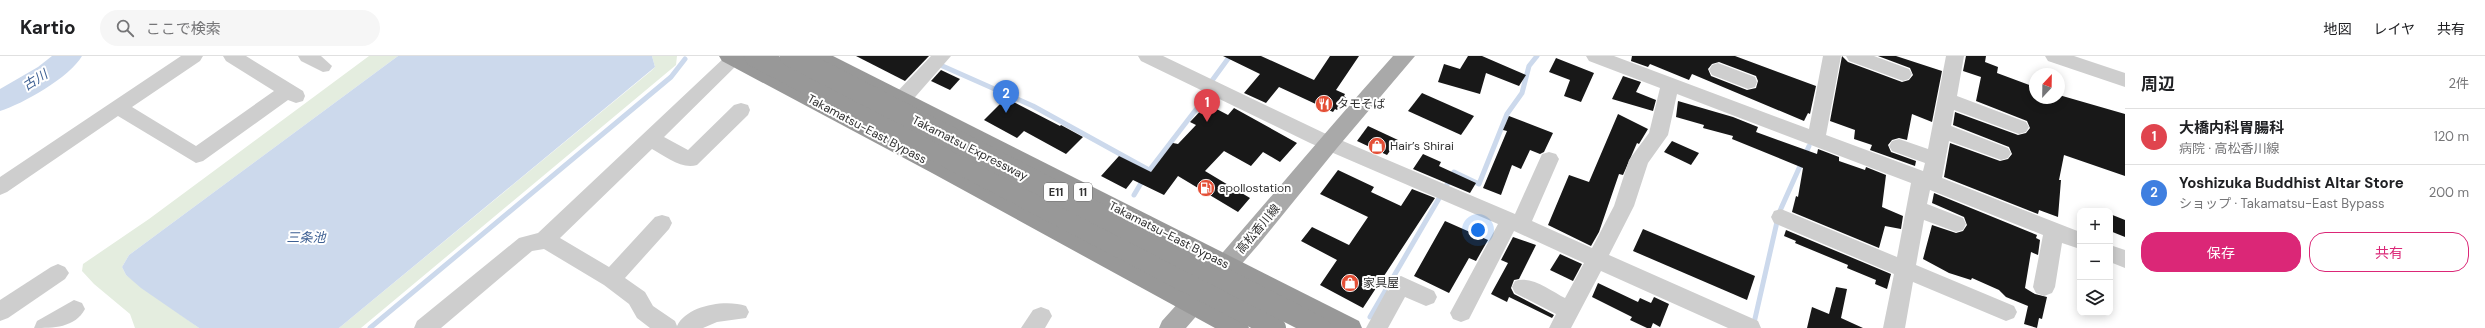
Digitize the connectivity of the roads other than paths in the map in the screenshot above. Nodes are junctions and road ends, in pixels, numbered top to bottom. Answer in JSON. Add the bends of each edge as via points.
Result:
{"nodes":[{"id":1,"x":194,"y":56,"type":"edge"},
{"id":2,"x":232,"y":56,"type":"edge"},
{"id":3,"x":307,"y":56,"type":"edge"},
{"id":4,"x":755,"y":56,"type":"edge"},
{"id":5,"x":791,"y":56,"type":"edge"},
{"id":6,"x":816,"y":56,"type":"edge"},
{"id":7,"x":942,"y":56,"type":"edge"},
{"id":8,"x":1146,"y":56,"type":"edge"},
{"id":9,"x":1405,"y":56,"type":"edge"},
{"id":10,"x":1595,"y":56,"type":"edge"},
{"id":11,"x":1832,"y":56,"type":"edge"},
{"id":12,"x":1855,"y":56,"type":"edge"},
{"id":13,"x":1955,"y":56,"type":"edge"},
{"id":14,"x":2054,"y":56,"type":"edge"},
{"id":15,"x":731,"y":58,"type":"edge"},
{"id":16,"x":322,"y":66,"type":"dead end"},
{"id":17,"x":1903,"y":74,"type":"dead end"},
{"id":18,"x":1733,"y":76,"type":"dead end"},
{"id":19,"x":2125,"y":80,"type":"edge"},
{"id":20,"x":1670,"y":86,"type":"junction"},
{"id":21,"x":902,"y":100,"type":"junction"},
{"id":22,"x":1947,"y":100,"type":"junction"},
{"id":23,"x":1720,"y":104,"type":"junction"},
{"id":24,"x":118,"y":108,"type":"junction"},
{"id":25,"x":741,"y":110,"type":"dead end"},
{"id":26,"x":2019,"y":127,"type":"dead end"},
{"id":27,"x":1941,"y":130,"type":"junction"},
{"id":28,"x":649,"y":138,"type":"junction"},
{"id":29,"x":1816,"y":140,"type":"junction"},
{"id":30,"x":1329,"y":142,"type":"junction"},
{"id":31,"x":1899,"y":146,"type":"dead end"},
{"id":32,"x":2001,"y":153,"type":"dead end"},
{"id":33,"x":1549,"y":159,"type":"dead end"},
{"id":34,"x":1935,"y":159,"type":"junction"},
{"id":35,"x":1926,"y":180,"type":"junction"},
{"id":36,"x":0,"y":187,"type":"edge"},
{"id":37,"x":1916,"y":208,"type":"junction"},
{"id":38,"x":1781,"y":217,"type":"dead end"},
{"id":39,"x":662,"y":223,"type":"dead end"},
{"id":40,"x":1515,"y":223,"type":"junction"},
{"id":41,"x":1956,"y":224,"type":"dead end"},
{"id":42,"x":2054,"y":231,"type":"junction"},
{"id":43,"x":547,"y":240,"type":"junction"},
{"id":44,"x":2077,"y":240,"type":"edge"},
{"id":45,"x":2113,"y":254,"type":"edge"},
{"id":46,"x":2125,"y":259,"type":"edge"},
{"id":47,"x":1594,"y":260,"type":"junction"},
{"id":48,"x":1227,"y":265,"type":"junction"},
{"id":49,"x":1904,"y":267,"type":"junction"},
{"id":50,"x":58,"y":273,"type":"dead end"},
{"id":51,"x":611,"y":278,"type":"junction"},
{"id":52,"x":2044,"y":286,"type":"dead end"},
{"id":53,"x":1523,"y":287,"type":"dead end"},
{"id":54,"x":1426,"y":297,"type":"dead end"},
{"id":55,"x":1192,"y":304,"type":"junction"},
{"id":56,"x":74,"y":309,"type":"dead end"},
{"id":57,"x":0,"y":312,"type":"edge"},
{"id":58,"x":738,"y":312,"type":"dead end"},
{"id":59,"x":2006,"y":312,"type":"dead end"},
{"id":60,"x":1461,"y":313,"type":"dead end"},
{"id":61,"x":1565,"y":319,"type":"edge"},
{"id":62,"x":45,"y":328,"type":"edge"},
{"id":63,"x":425,"y":328,"type":"edge"},
{"id":64,"x":667,"y":328,"type":"edge"},
{"id":65,"x":687,"y":328,"type":"edge"},
{"id":66,"x":1171,"y":328,"type":"edge"},
{"id":67,"x":1237,"y":328,"type":"edge"},
{"id":68,"x":1276,"y":328,"type":"edge"},
{"id":69,"x":1320,"y":328,"type":"edge"},
{"id":70,"x":1350,"y":328,"type":"edge"},
{"id":71,"x":1377,"y":328,"type":"edge"},
{"id":72,"x":1750,"y":328,"type":"edge"},
{"id":73,"x":1894,"y":328,"type":"edge"}],
"edges":[{"from":1,"to":24,"type":"street"},
{"from":2,"to":24,"type":"street","via":[[292,93],[196,156]]},
{"from":3,"to":16,"type":"street"},
{"from":4,"to":68,"type":"highway","name":"Takamatsu Expressway","number":"E11","bridge":true},
{"from":5,"to":69,"type":"highway","name":"Takamatsu Expressway","number":"E11","bridge":true},
{"from":6,"to":21,"type":"highway","name":"Takamatsu-East Bypass","number":"11"},
{"from":7,"to":21,"type":"street"},
{"from":8,"to":30,"type":"street"},
{"from":9,"to":30,"type":"main road","name":"高松香川線"},
{"from":10,"to":20,"type":"street"},
{"from":11,"to":29,"type":"street"},
{"from":12,"to":17,"type":"street"},
{"from":13,"to":22,"type":"street"},
{"from":14,"to":19,"type":"street"},
{"from":15,"to":28,"type":"street"},
{"from":15,"to":55,"type":"highway","name":"Takamatsu-East Bypass","via":[[940,167]]},
{"from":18,"to":23,"type":"street"},
{"from":20,"to":23,"type":"street"},
{"from":20,"to":47,"type":"street","via":[[1658,135],[1639,160],[1628,197]]},
{"from":21,"to":48,"type":"highway","name":"Takamatsu-East Bypass","number":"11"},
{"from":22,"to":26,"type":"street"},
{"from":22,"to":27,"type":"street"},
{"from":23,"to":29,"type":"street"},
{"from":24,"to":36,"type":"street"},
{"from":25,"to":28,"type":"street","via":[[690,160]]},
{"from":27,"to":32,"type":"street"},
{"from":27,"to":34,"type":"street"},
{"from":28,"to":43,"type":"street","via":[[545,239]]},
{"from":29,"to":35,"type":"street"},
{"from":30,"to":40,"type":"street"},
{"from":30,"to":48,"type":"main road","name":"高松香川線"},
{"from":31,"to":34,"type":"street"},
{"from":33,"to":40,"type":"street"},
{"from":34,"to":35,"type":"street"},
{"from":35,"to":37,"type":"street"},
{"from":35,"to":42,"type":"street"},
{"from":37,"to":41,"type":"street"},
{"from":37,"to":49,"type":"street"},
{"from":38,"to":49,"type":"street"},
{"from":39,"to":51,"type":"street"},
{"from":40,"to":47,"type":"street"},
{"from":40,"to":60,"type":"street"},
{"from":42,"to":44,"type":"street"},
{"from":42,"to":52,"type":"street"},
{"from":43,"to":51,"type":"street"},
{"from":43,"to":63,"type":"street","via":[[526,244]]},
{"from":45,"to":46,"type":"street"},
{"from":47,"to":61,"type":"street"},
{"from":47,"to":72,"type":"street"},
{"from":48,"to":55,"type":"main road","name":"高松香川線"},
{"from":48,"to":70,"type":"highway","name":"Takamatsu-East Bypass","number":"11"},
{"from":49,"to":59,"type":"street"},
{"from":49,"to":73,"type":"street"},
{"from":50,"to":57,"type":"street"},
{"from":51,"to":64,"type":"street","via":[[637,298],[645,312]]},
{"from":53,"to":61,"type":"street"},
{"from":54,"to":71,"type":"street","via":[[1400,285]]},
{"from":55,"to":66,"type":"main road","name":"高松香川線"},
{"from":55,"to":67,"type":"highway","name":"Takamatsu-East Bypass"},
{"from":56,"to":62,"type":"street"},
{"from":58,"to":65,"type":"street","via":[[723,310],[694,321]]}]}
